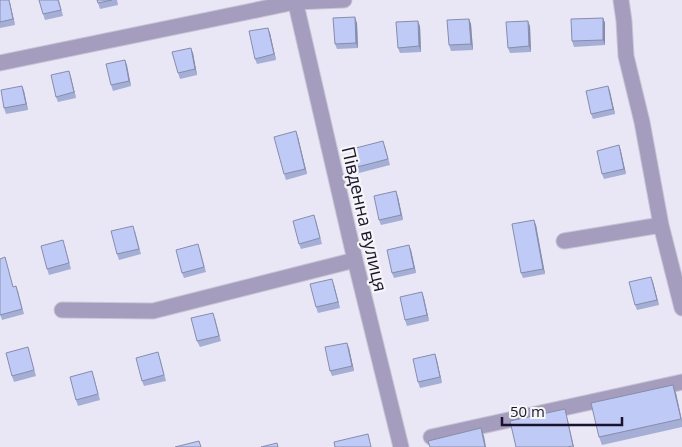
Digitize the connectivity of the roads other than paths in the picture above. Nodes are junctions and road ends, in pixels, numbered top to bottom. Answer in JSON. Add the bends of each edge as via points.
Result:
{"nodes":[{"id":1,"x":344,"y":0,"type":"edge"},
{"id":2,"x":621,"y":0,"type":"edge"},
{"id":3,"x":295,"y":1,"type":"edge"},
{"id":4,"x":0,"y":63,"type":"edge"},
{"id":5,"x":661,"y":225,"type":"junction"},
{"id":6,"x":564,"y":241,"type":"dead end"},
{"id":7,"x":355,"y":260,"type":"junction"},
{"id":8,"x":682,"y":308,"type":"edge"},
{"id":9,"x":62,"y":310,"type":"dead end"},
{"id":10,"x":682,"y":382,"type":"edge"},
{"id":11,"x":431,"y":437,"type":"dead end"},
{"id":12,"x":401,"y":447,"type":"edge"}],
"edges":[{"from":1,"to":3,"type":"street"},
{"from":2,"to":5,"type":"street","via":[[626,56]]},
{"from":3,"to":4,"type":"street"},
{"from":3,"to":7,"type":"street","name":"Південна вулиця"},
{"from":5,"to":6,"type":"street"},
{"from":5,"to":8,"type":"street"},
{"from":7,"to":9,"type":"street","via":[[153,311]]},
{"from":7,"to":12,"type":"street","name":"Південна вулиця"},
{"from":10,"to":11,"type":"street"}]}
